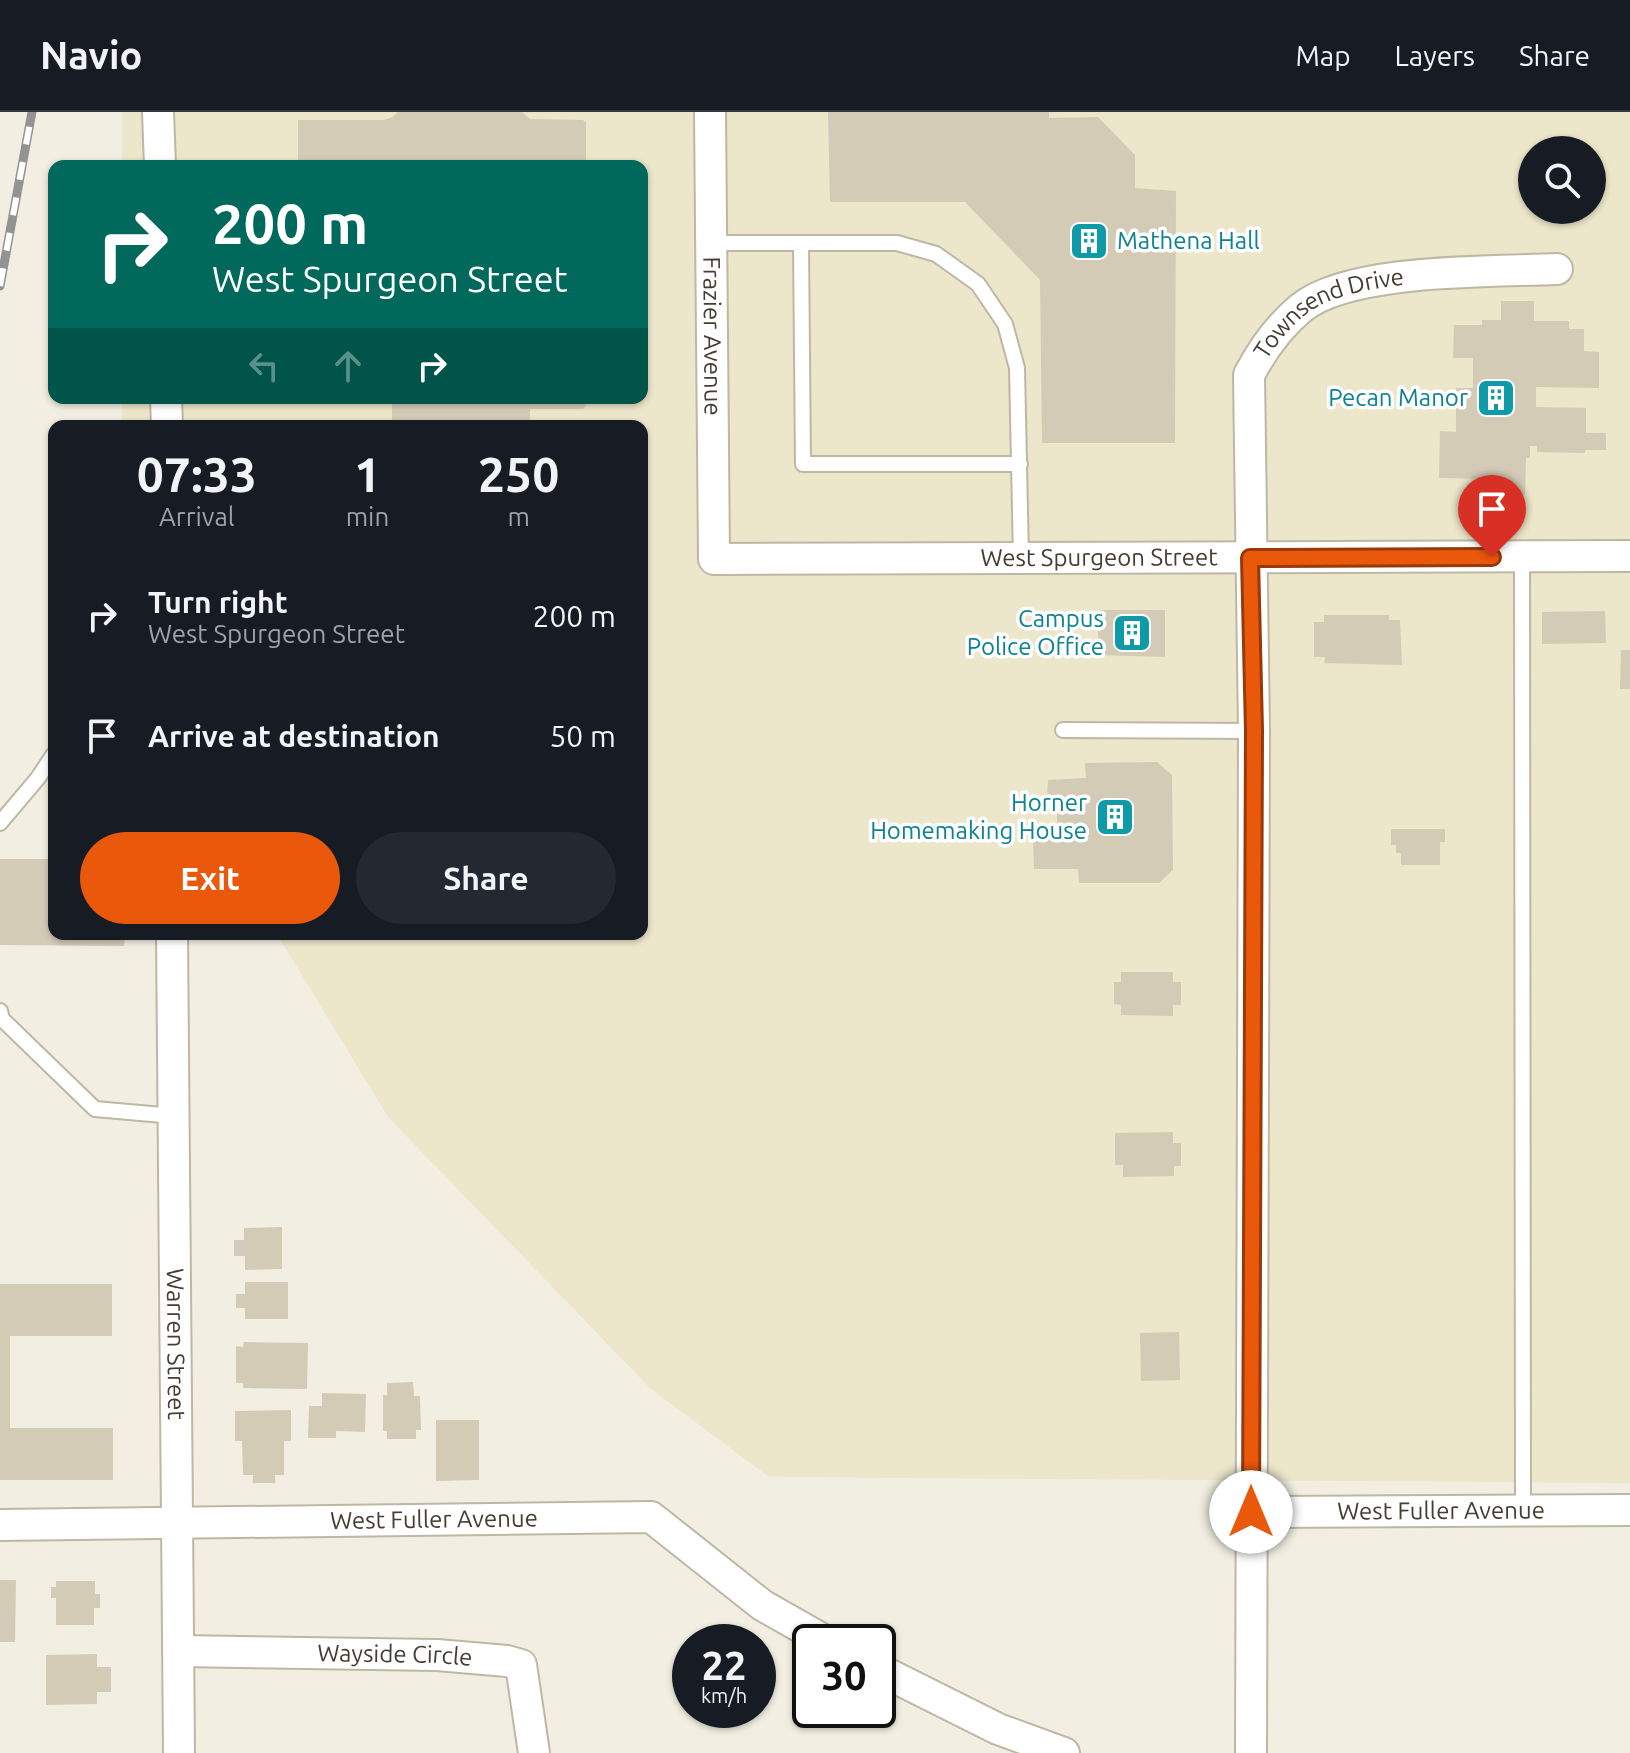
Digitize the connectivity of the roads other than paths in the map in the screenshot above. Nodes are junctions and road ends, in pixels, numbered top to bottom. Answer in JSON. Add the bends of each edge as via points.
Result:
{"nodes":[{"id":1,"x":158,"y":112,"type":"edge"},
{"id":2,"x":710,"y":112,"type":"edge"},
{"id":3,"x":160,"y":160,"type":"edge"},
{"id":4,"x":711,"y":243,"type":"junction"},
{"id":5,"x":801,"y":243,"type":"junction"},
{"id":6,"x":1557,"y":269,"type":"dead end"},
{"id":7,"x":1020,"y":464,"type":"junction"},
{"id":8,"x":1630,"y":556,"type":"edge"},
{"id":9,"x":1522,"y":557,"type":"junction"},
{"id":10,"x":1021,"y":558,"type":"junction"},
{"id":11,"x":1250,"y":558,"type":"junction"},
{"id":12,"x":714,"y":559,"type":"joint"},
{"id":13,"x":1063,"y":730,"type":"dead end"},
{"id":14,"x":1254,"y":731,"type":"junction"},
{"id":15,"x":48,"y":763,"type":"edge"},
{"id":16,"x":0,"y":823,"type":"edge"},
{"id":17,"x":172,"y":940,"type":"edge"},
{"id":18,"x":0,"y":1011,"type":"edge"},
{"id":19,"x":174,"y":1116,"type":"junction"},
{"id":20,"x":1630,"y":1510,"type":"edge"},
{"id":21,"x":1523,"y":1511,"type":"junction"},
{"id":22,"x":1251,"y":1512,"type":"junction"},
{"id":23,"x":178,"y":1521,"type":"junction"},
{"id":24,"x":0,"y":1525,"type":"edge"},
{"id":25,"x":795,"y":1624,"type":"edge"},
{"id":26,"x":179,"y":1651,"type":"junction"},
{"id":27,"x":896,"y":1678,"type":"edge"},
{"id":28,"x":179,"y":1753,"type":"edge"},
{"id":29,"x":534,"y":1753,"type":"edge"},
{"id":30,"x":1064,"y":1753,"type":"edge"},
{"id":31,"x":1251,"y":1753,"type":"edge"}],
"edges":[{"from":1,"to":3,"type":"street"},
{"from":2,"to":4,"type":"street","name":"Frazier Avenue"},
{"from":4,"to":5,"type":"lane"},
{"from":4,"to":12,"type":"street","name":"Frazier Avenue"},
{"from":5,"to":7,"type":"lane","via":[[897,243],[936,254],[978,284],[1005,324],[1017,368]]},
{"from":5,"to":7,"type":"lane","via":[[803,464]]},
{"from":6,"to":11,"type":"street","name":"Townsend Drive","via":[[1410,275],[1343,288],[1302,307],[1264,346],[1249,375]]},
{"from":7,"to":10,"type":"lane"},
{"from":8,"to":9,"type":"street","name":"West Spurgeon Street"},
{"from":9,"to":11,"type":"street","name":"West Spurgeon Street"},
{"from":9,"to":21,"type":"lane"},
{"from":10,"to":11,"type":"street","name":"West Spurgeon Street"},
{"from":10,"to":12,"type":"street","name":"West Spurgeon Street"},
{"from":11,"to":14,"type":"street","name":"Townsend Drive"},
{"from":13,"to":14,"type":"lane"},
{"from":14,"to":22,"type":"street","name":"Townsend Drive"},
{"from":15,"to":16,"type":"lane"},
{"from":17,"to":19,"type":"street","name":"Warren Street"},
{"from":18,"to":19,"type":"lane","via":[[2,1019],[95,1109]]},
{"from":19,"to":23,"type":"street","name":"Warren Street"},
{"from":20,"to":21,"type":"street","name":"West Fuller Avenue"},
{"from":21,"to":22,"type":"street","name":"West Fuller Avenue"},
{"from":22,"to":31,"type":"street","name":"Townsend Drive"},
{"from":23,"to":24,"type":"street","name":"West Fuller Avenue"},
{"from":23,"to":25,"type":"street","name":"West Fuller Avenue","via":[[651,1517],[762,1605]]},
{"from":23,"to":26,"type":"street","name":"Warren Street"},
{"from":26,"to":28,"type":"street","name":"Warren Street"},
{"from":26,"to":29,"type":"street","name":"Wayside Circle","via":[[437,1655],[521,1665]]},
{"from":27,"to":30,"type":"street","via":[[998,1729]]}]}
